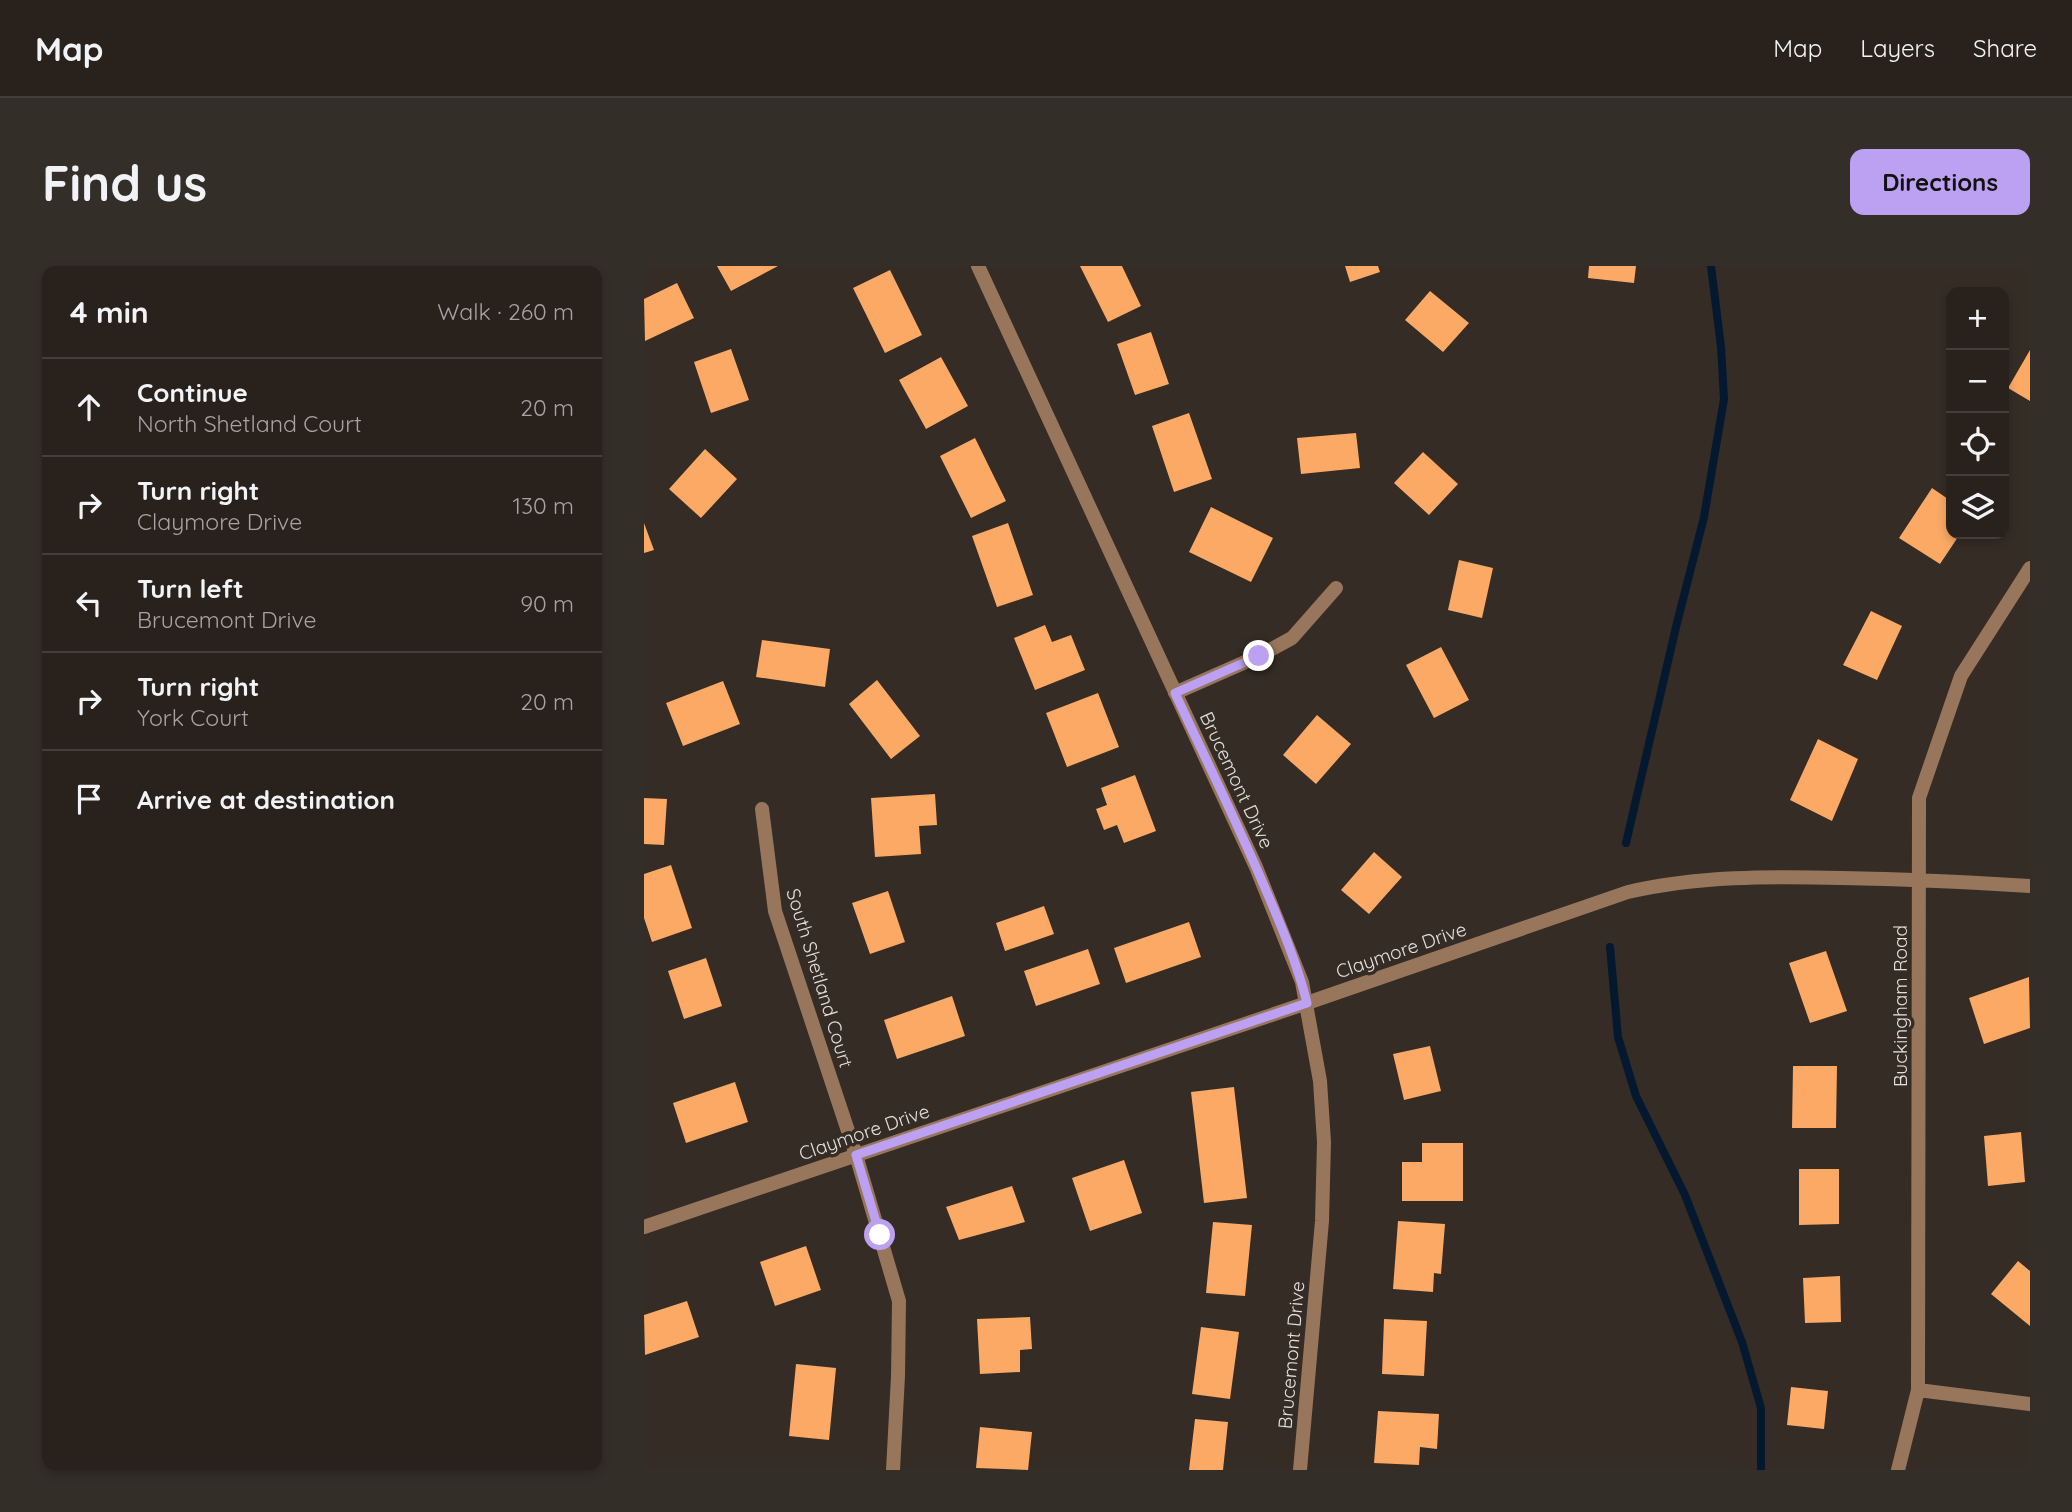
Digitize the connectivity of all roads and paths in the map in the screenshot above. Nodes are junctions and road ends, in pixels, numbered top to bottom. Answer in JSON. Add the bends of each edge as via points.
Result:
{"nodes":[{"id":1,"x":978,"y":266,"type":"edge"},
{"id":2,"x":2030,"y":568,"type":"edge"},
{"id":3,"x":1336,"y":588,"type":"dead end"},
{"id":4,"x":1175,"y":693,"type":"junction"},
{"id":5,"x":762,"y":809,"type":"dead end"},
{"id":6,"x":1919,"y":879,"type":"junction"},
{"id":7,"x":2030,"y":886,"type":"edge"},
{"id":8,"x":1307,"y":1003,"type":"junction"},
{"id":9,"x":856,"y":1155,"type":"junction"},
{"id":10,"x":644,"y":1227,"type":"edge"},
{"id":11,"x":1918,"y":1390,"type":"junction"},
{"id":12,"x":2030,"y":1404,"type":"edge"},
{"id":13,"x":893,"y":1470,"type":"edge"},
{"id":14,"x":1300,"y":1470,"type":"edge"},
{"id":15,"x":1898,"y":1470,"type":"edge"}],
"edges":[{"from":1,"to":4,"type":"street","name":"Brucemont Drive"},
{"from":2,"to":6,"type":"street","name":"Buckingham Road","via":[[1961,676],[1919,798]]},
{"from":3,"to":4,"type":"street","via":[[1292,638]]},
{"from":4,"to":8,"type":"street","name":"Brucemont Drive","via":[[1284,932]]},
{"from":5,"to":9,"type":"street","name":"South Shetland Court","via":[[775,911]]},
{"from":6,"to":7,"type":"street","name":"Claymore Drive"},
{"from":6,"to":8,"type":"street","name":"Claymore Drive","via":[[1779,876],[1666,883],[1628,892]]},
{"from":6,"to":11,"type":"street","name":"Buckingham Road"},
{"from":8,"to":9,"type":"street","name":"Claymore Drive"},
{"from":8,"to":14,"type":"street","name":"Brucemont Drive","via":[[1324,1142],[1322,1221]]},
{"from":9,"to":10,"type":"street","name":"Claymore Drive"},
{"from":9,"to":13,"type":"street","name":"South Shetland Court","via":[[899,1301]]},
{"from":11,"to":12,"type":"street"},
{"from":11,"to":15,"type":"street","name":"Buckingham Road"}]}
